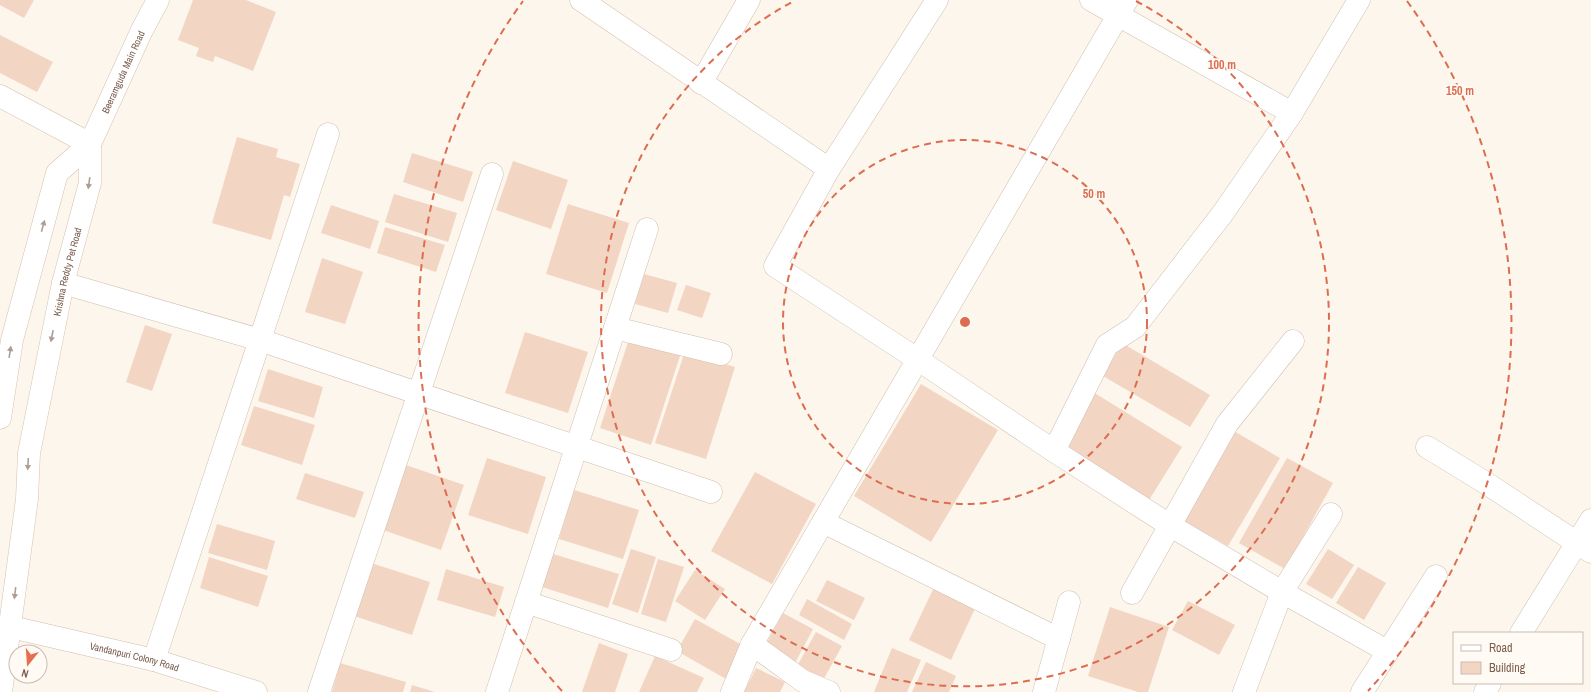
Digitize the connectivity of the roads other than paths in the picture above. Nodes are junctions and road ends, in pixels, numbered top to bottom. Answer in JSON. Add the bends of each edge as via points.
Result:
{"nodes":[{"id":1,"x":158,"y":0,"type":"edge"},
{"id":2,"x":581,"y":0,"type":"edge"},
{"id":3,"x":749,"y":0,"type":"edge"},
{"id":4,"x":937,"y":0,"type":"edge"},
{"id":5,"x":1091,"y":0,"type":"edge"},
{"id":6,"x":1359,"y":0,"type":"edge"},
{"id":7,"x":1123,"y":8,"type":"edge"},
{"id":8,"x":701,"y":83,"type":"junction"},
{"id":9,"x":0,"y":96,"type":"edge"},
{"id":10,"x":1292,"y":113,"type":"junction"},
{"id":11,"x":328,"y":134,"type":"dead end"},
{"id":12,"x":90,"y":144,"type":"junction"},
{"id":13,"x":829,"y":169,"type":"junction"},
{"id":14,"x":492,"y":174,"type":"dead end"},
{"id":15,"x":647,"y":229,"type":"dead end"},
{"id":16,"x":63,"y":283,"type":"junction"},
{"id":17,"x":615,"y":328,"type":"junction"},
{"id":18,"x":260,"y":340,"type":"junction"},
{"id":19,"x":1293,"y":341,"type":"dead end"},
{"id":20,"x":721,"y":354,"type":"dead end"},
{"id":21,"x":917,"y":359,"type":"junction"},
{"id":22,"x":418,"y":394,"type":"junction"},
{"id":23,"x":0,"y":418,"type":"edge"},
{"id":24,"x":576,"y":447,"type":"junction"},
{"id":25,"x":1427,"y":447,"type":"dead end"},
{"id":26,"x":1054,"y":451,"type":"junction"},
{"id":27,"x":712,"y":492,"type":"dead end"},
{"id":28,"x":1331,"y":514,"type":"dead end"},
{"id":29,"x":1591,"y":520,"type":"edge"},
{"id":30,"x":823,"y":522,"type":"junction"},
{"id":31,"x":1171,"y":526,"type":"junction"},
{"id":32,"x":1584,"y":547,"type":"edge"},
{"id":33,"x":1436,"y":576,"type":"dead end"},
{"id":34,"x":1282,"y":592,"type":"junction"},
{"id":35,"x":1132,"y":593,"type":"dead end"},
{"id":36,"x":526,"y":602,"type":"junction"},
{"id":37,"x":1070,"y":602,"type":"dead end"},
{"id":38,"x":11,"y":628,"type":"junction"},
{"id":39,"x":1522,"y":632,"type":"edge"},
{"id":40,"x":1059,"y":639,"type":"junction"},
{"id":41,"x":752,"y":644,"type":"junction"},
{"id":42,"x":671,"y":650,"type":"dead end"},
{"id":43,"x":1387,"y":650,"type":"junction"},
{"id":44,"x":154,"y":660,"type":"junction"},
{"id":45,"x":1,"y":692,"type":"edge"},
{"id":46,"x":256,"y":692,"type":"edge"},
{"id":47,"x":319,"y":692,"type":"edge"},
{"id":48,"x":496,"y":692,"type":"edge"},
{"id":49,"x":732,"y":692,"type":"edge"},
{"id":50,"x":829,"y":692,"type":"edge"},
{"id":51,"x":1044,"y":692,"type":"edge"},
{"id":52,"x":1244,"y":692,"type":"edge"},
{"id":53,"x":1362,"y":692,"type":"edge"}],
"edges":[{"from":1,"to":12,"type":"street","name":"Beeramguda Main Road"},
{"from":2,"to":8,"type":"street"},
{"from":3,"to":8,"type":"street"},
{"from":4,"to":13,"type":"street"},
{"from":5,"to":7,"type":"street"},
{"from":6,"to":10,"type":"street"},
{"from":7,"to":10,"type":"street"},
{"from":7,"to":21,"type":"street"},
{"from":8,"to":13,"type":"street"},
{"from":9,"to":12,"type":"street"},
{"from":10,"to":26,"type":"street","via":[[1223,213],[1135,327],[1107,345]]},
{"from":11,"to":18,"type":"street"},
{"from":12,"to":16,"type":"street","name":"Krishna Reddy Pet Road","one_way":true,"via":[[90,183]]},
{"from":23,"to":12,"type":"street","one_way":true,"via":[[12,340],[57,173]]},
{"from":13,"to":21,"type":"street","via":[[775,266]]},
{"from":14,"to":22,"type":"street"},
{"from":15,"to":17,"type":"street"},
{"from":16,"to":18,"type":"street"},
{"from":16,"to":38,"type":"street","name":"Krishna Reddy Pet Road","one_way":true,"via":[[29,453],[27,499]]},
{"from":17,"to":20,"type":"street"},
{"from":17,"to":24,"type":"street"},
{"from":18,"to":22,"type":"street"},
{"from":18,"to":44,"type":"street"},
{"from":19,"to":31,"type":"street","via":[[1227,424]]},
{"from":21,"to":26,"type":"street"},
{"from":21,"to":30,"type":"street"},
{"from":22,"to":24,"type":"street"},
{"from":22,"to":47,"type":"street"},
{"from":24,"to":27,"type":"street"},
{"from":24,"to":36,"type":"street"},
{"from":25,"to":32,"type":"street"},
{"from":26,"to":31,"type":"street"},
{"from":28,"to":34,"type":"street"},
{"from":29,"to":32,"type":"street"},
{"from":30,"to":40,"type":"street"},
{"from":30,"to":41,"type":"street"},
{"from":31,"to":34,"type":"street"},
{"from":31,"to":35,"type":"street"},
{"from":32,"to":39,"type":"street"},
{"from":33,"to":43,"type":"street"},
{"from":34,"to":43,"type":"street"},
{"from":34,"to":52,"type":"street"},
{"from":36,"to":42,"type":"street"},
{"from":36,"to":48,"type":"street"},
{"from":37,"to":40,"type":"street"},
{"from":38,"to":44,"type":"street","name":"Vandanpuri Colony Road"},
{"from":38,"to":45,"type":"street","name":"Krishna Reddy Pet Road"},
{"from":40,"to":51,"type":"street"},
{"from":41,"to":49,"type":"street"},
{"from":41,"to":50,"type":"street","via":[[803,681]]},
{"from":43,"to":53,"type":"street"},
{"from":44,"to":46,"type":"street","name":"Vandanpuri Colony Road"}]}
